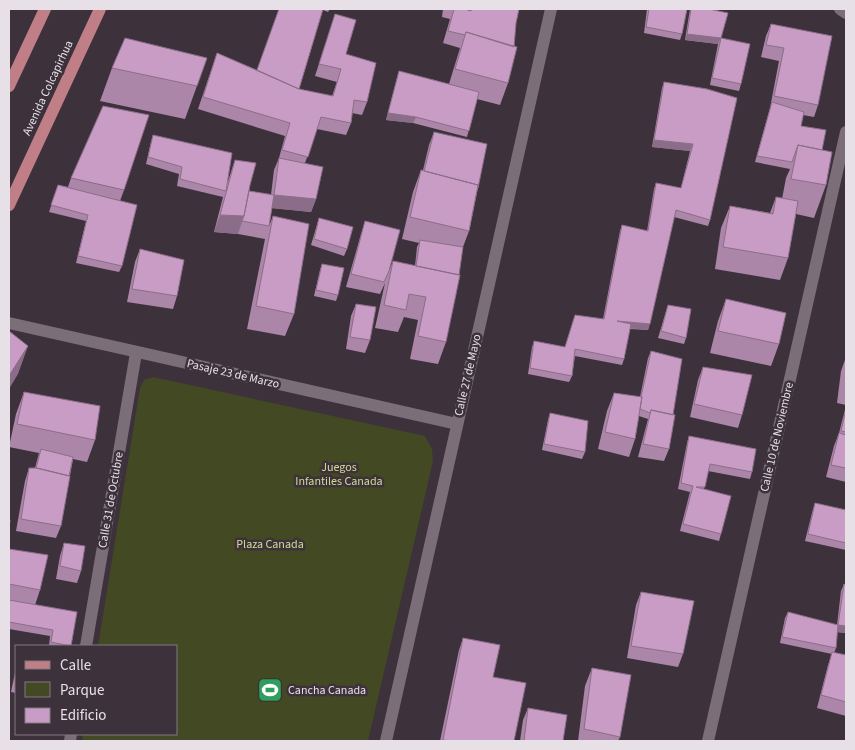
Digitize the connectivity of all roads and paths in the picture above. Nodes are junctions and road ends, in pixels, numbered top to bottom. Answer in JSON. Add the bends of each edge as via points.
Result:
{"nodes":[{"id":1,"x":45,"y":9,"type":"edge"},
{"id":2,"x":100,"y":9,"type":"edge"},
{"id":3,"x":551,"y":9,"type":"edge"},
{"id":4,"x":840,"y":9,"type":"edge"},
{"id":5,"x":846,"y":13,"type":"edge"},
{"id":6,"x":12,"y":72,"type":"edge"},
{"id":7,"x":9,"y":86,"type":"edge"},
{"id":8,"x":846,"y":132,"type":"edge"},
{"id":9,"x":9,"y":205,"type":"edge"},
{"id":10,"x":9,"y":323,"type":"edge"},
{"id":11,"x":136,"y":353,"type":"junction"},
{"id":12,"x":457,"y":424,"type":"junction"},
{"id":13,"x":86,"y":645,"type":"edge"},
{"id":14,"x":386,"y":741,"type":"edge"},
{"id":15,"x":708,"y":741,"type":"edge"}],
"edges":[{"from":1,"to":6,"type":"main road"},
{"from":2,"to":9,"type":"main road","name":"Avenida Colcapirhua"},
{"from":3,"to":12,"type":"street","name":"Calle 27 de Mayo"},
{"from":4,"to":5,"type":"street"},
{"from":6,"to":7,"type":"main road"},
{"from":8,"to":15,"type":"street","name":"Calle 10 de Noviembre"},
{"from":10,"to":11,"type":"street","name":"Pasaje 23 de Marzo"},
{"from":11,"to":12,"type":"street","name":"Pasaje 23 de Marzo"},
{"from":11,"to":13,"type":"street","name":"Calle 31 de Octubre"},
{"from":12,"to":14,"type":"street","name":"Calle 27 de Mayo"}]}
